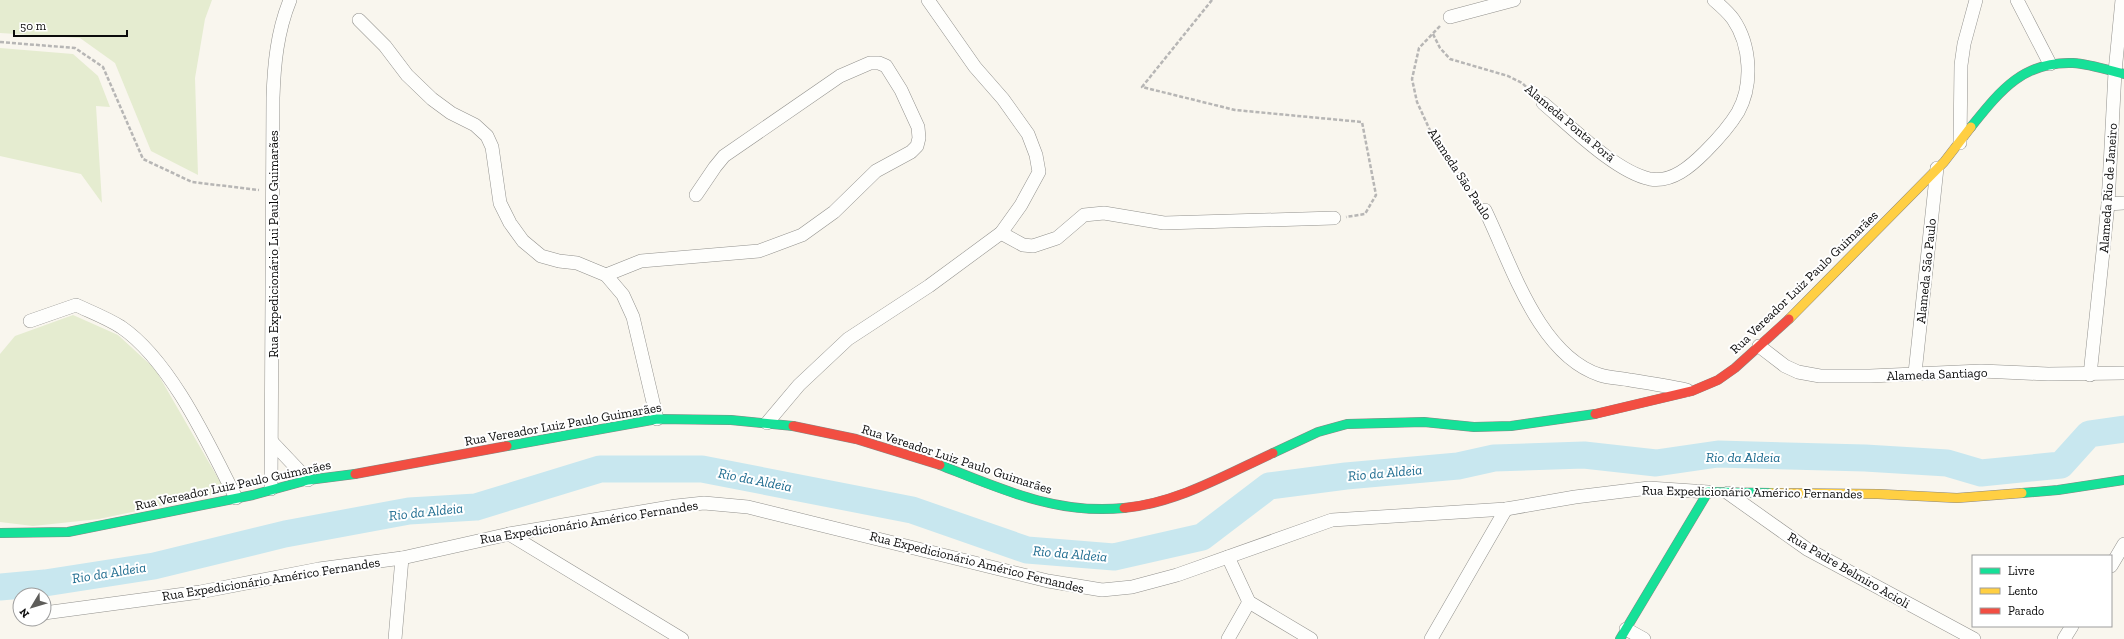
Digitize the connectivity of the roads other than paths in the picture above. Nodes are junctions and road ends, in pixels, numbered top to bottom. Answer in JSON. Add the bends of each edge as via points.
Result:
{"nodes":[{"id":1,"x":290,"y":0,"type":"edge"},
{"id":2,"x":928,"y":0,"type":"edge"},
{"id":3,"x":1514,"y":0,"type":"edge"},
{"id":4,"x":1714,"y":0,"type":"edge"},
{"id":5,"x":1976,"y":0,"type":"edge"},
{"id":6,"x":2017,"y":0,"type":"edge"},
{"id":7,"x":2122,"y":0,"type":"edge"},
{"id":8,"x":1450,"y":17,"type":"road end"},
{"id":9,"x":360,"y":20,"type":"dead end"},
{"id":10,"x":2050,"y":64,"type":"junction"},
{"id":11,"x":2120,"y":73,"type":"edge"},
{"id":12,"x":1543,"y":104,"type":"road end"},
{"id":13,"x":1960,"y":143,"type":"junction"},
{"id":14,"x":1937,"y":168,"type":"junction"},
{"id":15,"x":696,"y":196,"type":"dead end"},
{"id":16,"x":2124,"y":203,"type":"edge"},
{"id":17,"x":2108,"y":204,"type":"junction"},
{"id":18,"x":1485,"y":210,"type":"road end"},
{"id":19,"x":1334,"y":218,"type":"road end"},
{"id":20,"x":1001,"y":233,"type":"junction"},
{"id":21,"x":606,"y":275,"type":"junction"},
{"id":22,"x":30,"y":321,"type":"dead end"},
{"id":23,"x":1759,"y":346,"type":"junction"},
{"id":24,"x":1915,"y":373,"type":"junction"},
{"id":25,"x":2124,"y":373,"type":"edge"},
{"id":26,"x":2090,"y":375,"type":"junction"},
{"id":27,"x":1692,"y":391,"type":"junction"},
{"id":28,"x":657,"y":419,"type":"junction"},
{"id":29,"x":767,"y":423,"type":"junction"},
{"id":30,"x":272,"y":442,"type":"junction"},
{"id":31,"x":308,"y":480,"type":"junction"},
{"id":32,"x":2124,"y":480,"type":"edge"},
{"id":33,"x":271,"y":490,"type":"junction"},
{"id":34,"x":1708,"y":492,"type":"junction"},
{"id":35,"x":1728,"y":493,"type":"junction"},
{"id":36,"x":236,"y":498,"type":"junction"},
{"id":37,"x":1506,"y":509,"type":"junction"},
{"id":38,"x":0,"y":533,"type":"edge"},
{"id":39,"x":508,"y":534,"type":"junction"},
{"id":40,"x":2124,"y":544,"type":"edge"},
{"id":41,"x":1228,"y":557,"type":"junction"},
{"id":42,"x":402,"y":558,"type":"junction"},
{"id":43,"x":2116,"y":565,"type":"edge"},
{"id":44,"x":1249,"y":602,"type":"junction"},
{"id":45,"x":52,"y":612,"type":"edge"},
{"id":46,"x":2071,"y":627,"type":"edge"},
{"id":47,"x":1623,"y":634,"type":"edge"},
{"id":48,"x":395,"y":639,"type":"edge"},
{"id":49,"x":682,"y":639,"type":"edge"},
{"id":50,"x":1228,"y":639,"type":"edge"},
{"id":51,"x":1310,"y":639,"type":"edge"},
{"id":52,"x":1431,"y":639,"type":"edge"},
{"id":53,"x":1644,"y":639,"type":"edge"},
{"id":54,"x":1974,"y":639,"type":"edge"},
{"id":55,"x":2064,"y":639,"type":"edge"}],
"edges":[{"from":1,"to":30,"type":"street","name":"Rua Expedicionário Lui Paulo Guimarães","via":[[284,13],[274,60]]},
{"from":2,"to":20,"type":"street","via":[[975,67],[1003,99],[1028,134],[1036,155],[1038,172],[1022,205]]},
{"from":3,"to":8,"type":"street"},
{"from":4,"to":12,"type":"street","name":"Alameda Ponta Porã","via":[[1734,20],[1743,39],[1748,74],[1745,96],[1727,128],[1692,165],[1678,174],[1650,179],[1628,170],[1597,149]]},
{"from":5,"to":13,"type":"street","via":[[1964,44]]},
{"from":6,"to":10,"type":"street"},
{"from":7,"to":11,"type":"street","name":"Alameda Rio de Janeiro"},
{"from":9,"to":21,"type":"street","via":[[385,46],[407,75],[432,99],[451,113],[475,124],[487,136],[492,147],[500,203],[523,241],[541,256],[577,263]]},
{"from":10,"to":11,"type":"street","name":"Rua Vereador Luiz Paulo Guimarães","via":[[2074,63]]},
{"from":10,"to":13,"type":"street","name":"Rua Vereador Luiz Paulo Guimarães","via":[[2032,69],[2008,85]]},
{"from":11,"to":17,"type":"street","name":"Alameda Rio de Janeiro"},
{"from":13,"to":14,"type":"street","name":"Rua Vereador Luiz Paulo Guimarães"},
{"from":14,"to":23,"type":"street","name":"Rua Vereador Luiz Paulo Guimarães"},
{"from":14,"to":24,"type":"street","name":"Alameda São Paulo"},
{"from":15,"to":21,"type":"street","via":[[724,156],[840,76],[870,63],[886,66],[901,90],[918,127],[920,138],[911,152],[876,172],[834,212],[802,235],[759,251],[641,261]]},
{"from":16,"to":17,"type":"street"},
{"from":17,"to":26,"type":"street","name":"Alameda Rio de Janeiro"},
{"from":18,"to":27,"type":"street","name":"Alameda São Paulo","via":[[1539,321],[1562,351],[1581,367],[1600,375]]},
{"from":19,"to":20,"type":"street","via":[[1164,223],[1104,213],[1084,215],[1057,238],[1033,246],[1023,246]]},
{"from":20,"to":29,"type":"street","via":[[929,286],[848,339],[799,385]]},
{"from":21,"to":28,"type":"street","via":[[623,295],[633,317]]},
{"from":22,"to":36,"type":"street","via":[[76,306],[121,327],[156,359],[190,412]]},
{"from":23,"to":24,"type":"street","name":"Alameda Santiago","via":[[1785,366],[1798,372],[1820,376]]},
{"from":23,"to":27,"type":"street","name":"Rua Vereador Luiz Paulo Guimarães","via":[[1718,380]]},
{"from":24,"to":26,"type":"street","name":"Alameda Santiago","via":[[1981,371]]},
{"from":25,"to":26,"type":"street","name":"Alameda Santiago"},
{"from":27,"to":29,"type":"street","name":"Rua Vereador Luiz Paulo Guimarães","via":[[1596,414],[1526,425],[1474,426],[1424,422],[1347,424],[1318,432],[1182,495],[1145,506],[1108,510],[1048,504],[1025,498],[935,463],[856,439],[802,427]]},
{"from":28,"to":29,"type":"street","name":"Rua Vereador Luiz Paulo Guimarães"},
{"from":28,"to":31,"type":"street","name":"Rua Vereador Luiz Paulo Guimarães","via":[[355,474]]},
{"from":30,"to":31,"type":"street"},
{"from":30,"to":33,"type":"street","name":"Rua Expedicionário Lui Paulo Guimarães"},
{"from":31,"to":33,"type":"street","name":"Rua Vereador Luiz Paulo Guimarães"},
{"from":32,"to":35,"type":"street","name":"Rua Expedicionário Américo Fernandes","via":[[2058,490],[1957,498],[1878,494]]},
{"from":33,"to":36,"type":"street","name":"Rua Vereador Luiz Paulo Guimarães"},
{"from":34,"to":35,"type":"street","name":"Rua Expedicionário Américo Fernandes"},
{"from":34,"to":37,"type":"street","name":"Rua Expedicionário Américo Fernandes","via":[[1649,488]]},
{"from":34,"to":47,"type":"street"},
{"from":35,"to":54,"type":"street","name":"Rua Padre Belmiro Acioli","via":[[1807,549]]},
{"from":36,"to":38,"type":"street","name":"Rua Vereador Luiz Paulo Guimarães","via":[[68,532]]},
{"from":37,"to":41,"type":"street","name":"Rua Expedicionário Américo Fernandes","via":[[1332,520]]},
{"from":37,"to":52,"type":"street"},
{"from":39,"to":41,"type":"street","name":"Rua Expedicionário Américo Fernandes","via":[[676,506],[715,503],[748,507],[1048,581],[1102,590],[1153,582]]},
{"from":39,"to":42,"type":"street","name":"Rua Expedicionário Américo Fernandes"},
{"from":39,"to":49,"type":"street"},
{"from":40,"to":43,"type":"street"},
{"from":41,"to":44,"type":"street"},
{"from":42,"to":45,"type":"street","name":"Rua Expedicionário Américo Fernandes","via":[[319,569],[200,592]]},
{"from":42,"to":48,"type":"street"},
{"from":44,"to":50,"type":"street"},
{"from":44,"to":51,"type":"street"},
{"from":46,"to":55,"type":"street"},
{"from":47,"to":53,"type":"street"}]}
